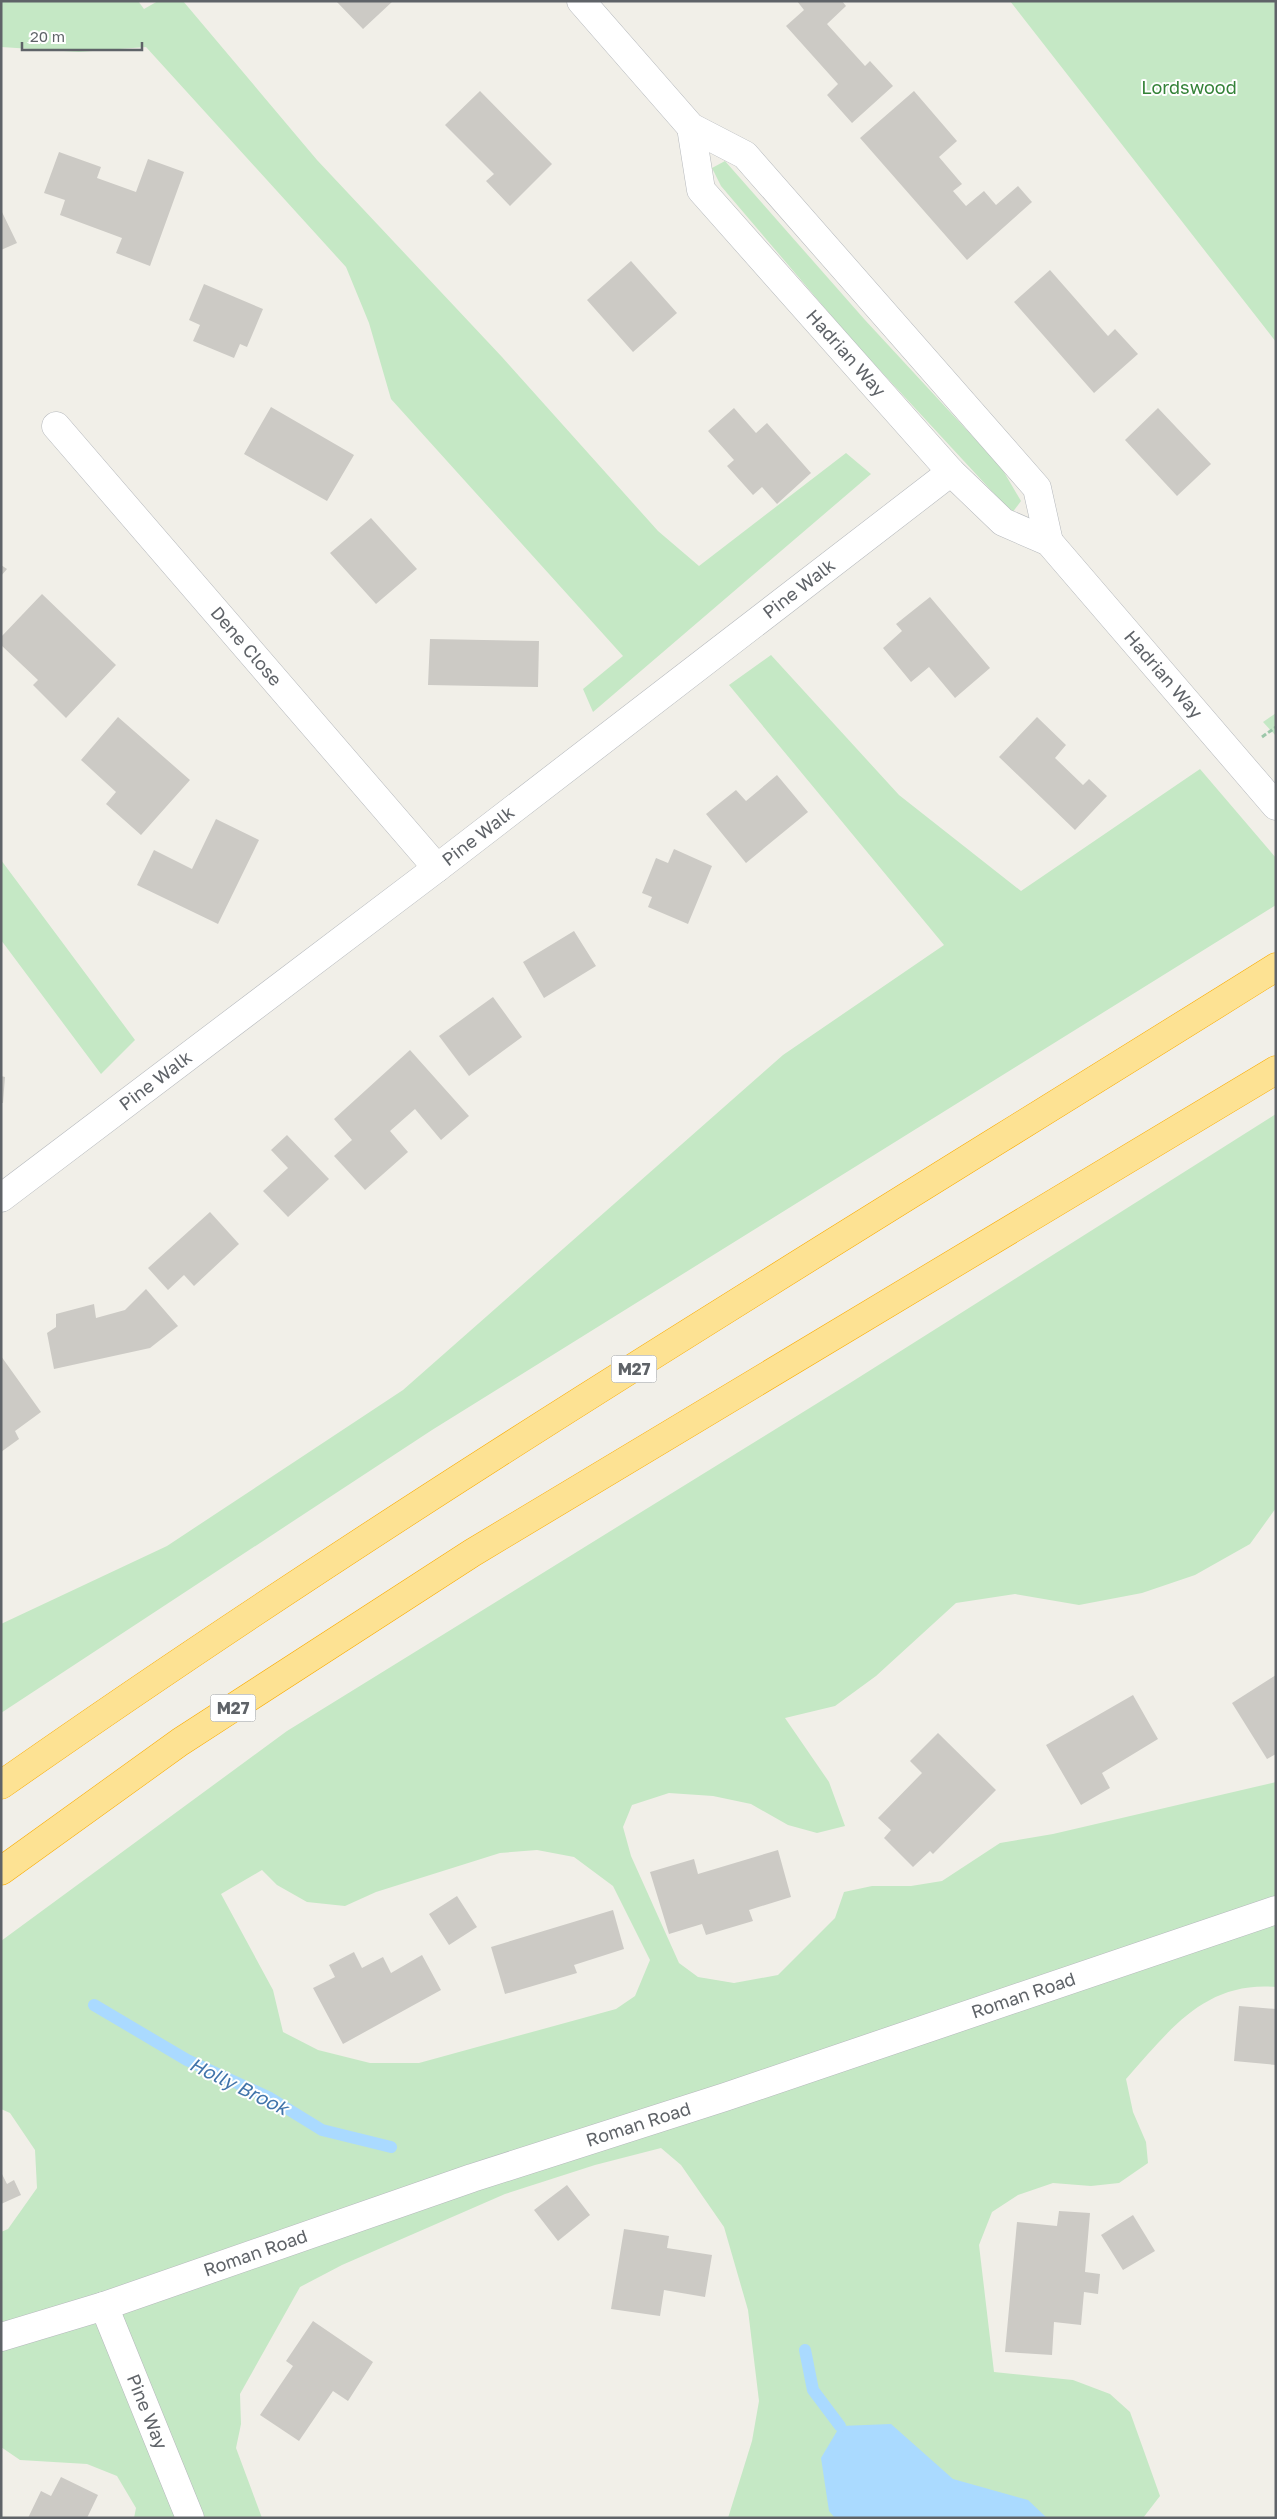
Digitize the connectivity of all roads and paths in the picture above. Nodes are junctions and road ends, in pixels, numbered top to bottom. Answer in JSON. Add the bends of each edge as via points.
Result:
{"nodes":[{"id":1,"x":581,"y":1,"type":"edge"},
{"id":2,"x":691,"y":128,"type":"junction"},
{"id":3,"x":56,"y":426,"type":"dead end"},
{"id":4,"x":952,"y":472,"type":"junction"},
{"id":5,"x":1049,"y":542,"type":"junction"},
{"id":6,"x":1268,"y":797,"type":"edge"},
{"id":7,"x":437,"y":868,"type":"junction"},
{"id":8,"x":1276,"y":967,"type":"edge"},
{"id":9,"x":1276,"y":1070,"type":"edge"},
{"id":10,"x":1,"y":1198,"type":"edge"},
{"id":11,"x":1,"y":1785,"type":"edge"},
{"id":12,"x":1,"y":1871,"type":"edge"},
{"id":13,"x":1276,"y":1910,"type":"edge"},
{"id":14,"x":104,"y":2306,"type":"junction"},
{"id":15,"x":1,"y":2337,"type":"edge"},
{"id":16,"x":190,"y":2518,"type":"edge"}],
"edges":[{"from":1,"to":2,"type":"street","name":"Hadrian Way"},
{"from":2,"to":4,"type":"street","name":"Hadrian Way","via":[[701,190]]},
{"from":2,"to":5,"type":"street","name":"Hadrian Way","via":[[745,155],[1038,488]]},
{"from":3,"to":7,"type":"street","name":"Dene Close"},
{"from":4,"to":5,"type":"street","name":"Hadrian Way","via":[[1003,522]]},
{"from":4,"to":7,"type":"street","name":"Pine Walk"},
{"from":5,"to":6,"type":"street","name":"Hadrian Way"},
{"from":7,"to":10,"type":"street","name":"Pine Walk"},
{"from":8,"to":11,"type":"highway","number":"M27","via":[[427,1498],[136,1690]]},
{"from":9,"to":12,"type":"highway","number":"M27","via":[[472,1553],[180,1742]]},
{"from":13,"to":14,"type":"street","name":"Roman Road","via":[[725,2097],[472,2178]]},
{"from":14,"to":15,"type":"street","name":"Roman Road"},
{"from":14,"to":16,"type":"street","name":"Pine Way"}]}
